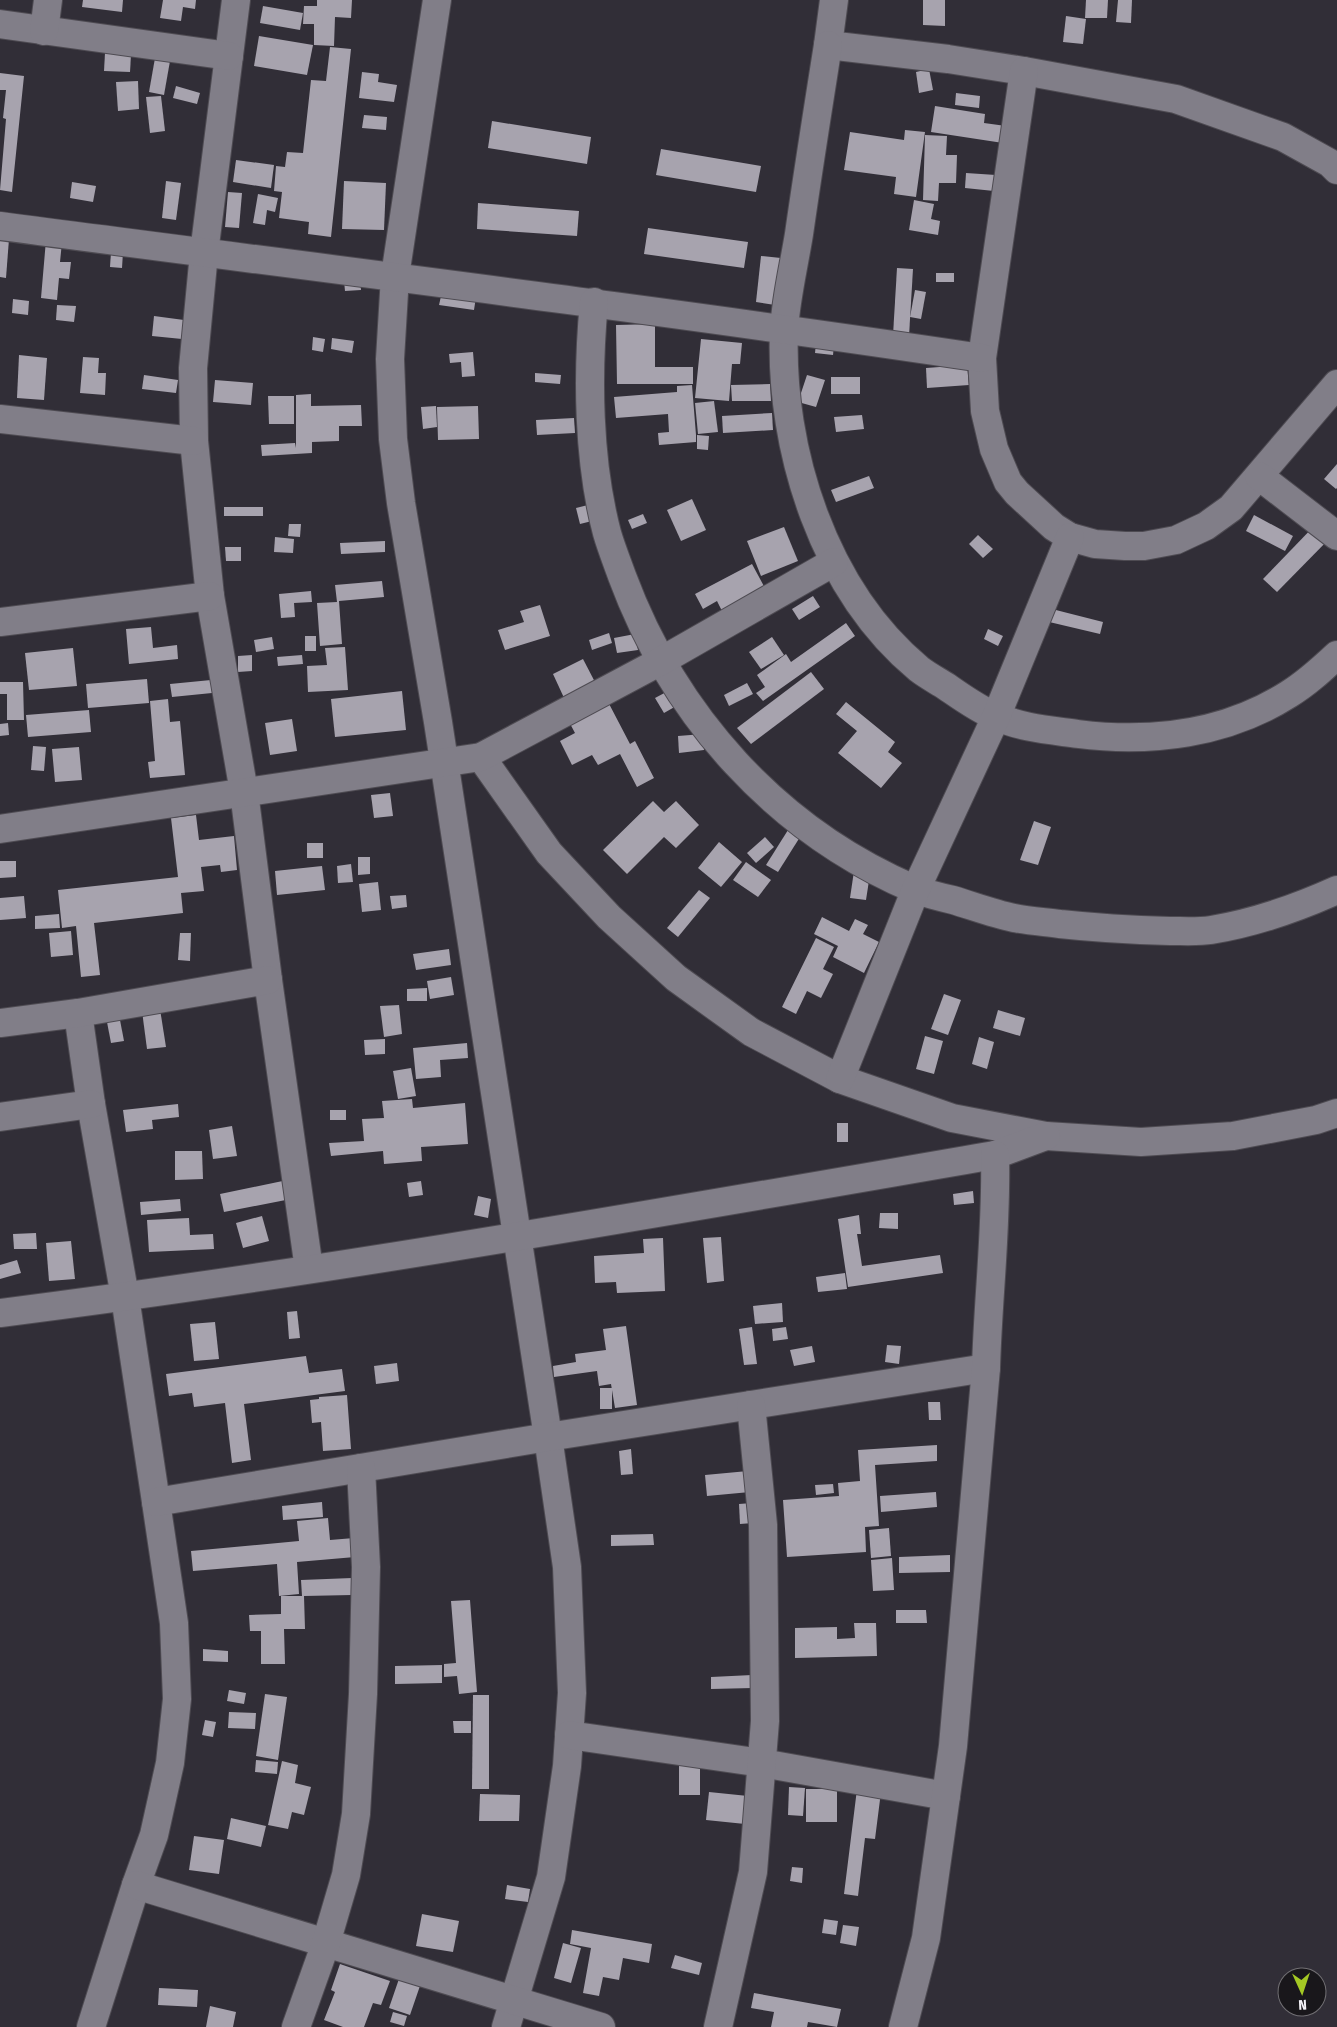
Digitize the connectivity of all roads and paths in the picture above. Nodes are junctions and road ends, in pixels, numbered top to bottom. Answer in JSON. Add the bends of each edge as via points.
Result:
{"nodes":[{"id":1,"x":48,"y":0,"type":"edge"},
{"id":2,"x":236,"y":0,"type":"edge"},
{"id":3,"x":437,"y":0,"type":"edge"},
{"id":4,"x":834,"y":0,"type":"edge"},
{"id":5,"x":0,"y":24,"type":"edge"},
{"id":6,"x":44,"y":30,"type":"junction"},
{"id":7,"x":828,"y":45,"type":"junction"},
{"id":8,"x":229,"y":56,"type":"junction"},
{"id":9,"x":1024,"y":70,"type":"junction"},
{"id":10,"x":1337,"y":170,"type":"edge"},
{"id":11,"x":0,"y":226,"type":"edge"},
{"id":12,"x":204,"y":253,"type":"junction"},
{"id":13,"x":395,"y":276,"type":"junction"},
{"id":14,"x":594,"y":302,"type":"junction"},
{"id":15,"x":784,"y":328,"type":"junction"},
{"id":16,"x":982,"y":358,"type":"junction"},
{"id":17,"x":1337,"y":384,"type":"edge"},
{"id":18,"x":0,"y":419,"type":"edge"},
{"id":19,"x":194,"y":441,"type":"junction"},
{"id":20,"x":1259,"y":476,"type":"junction"},
{"id":21,"x":1337,"y":536,"type":"edge"},
{"id":22,"x":1070,"y":537,"type":"junction"},
{"id":23,"x":834,"y":562,"type":"junction"},
{"id":24,"x":210,"y":596,"type":"junction"},
{"id":25,"x":0,"y":622,"type":"edge"},
{"id":26,"x":1337,"y":655,"type":"edge"},
{"id":27,"x":661,"y":661,"type":"junction"},
{"id":28,"x":996,"y":717,"type":"junction"},
{"id":29,"x":481,"y":757,"type":"junction"},
{"id":30,"x":444,"y":761,"type":"junction"},
{"id":31,"x":244,"y":792,"type":"junction"},
{"id":32,"x":0,"y":828,"type":"edge"},
{"id":33,"x":916,"y":890,"type":"junction"},
{"id":34,"x":1337,"y":890,"type":"edge"},
{"id":35,"x":268,"y":980,"type":"junction"},
{"id":36,"x":78,"y":1013,"type":"junction"},
{"id":37,"x":0,"y":1023,"type":"edge"},
{"id":38,"x":840,"y":1079,"type":"junction"},
{"id":39,"x":91,"y":1104,"type":"junction"},
{"id":40,"x":1337,"y":1113,"type":"edge"},
{"id":41,"x":0,"y":1117,"type":"edge"},
{"id":42,"x":1046,"y":1136,"type":"junction"},
{"id":43,"x":994,"y":1155,"type":"junction"},
{"id":44,"x":516,"y":1237,"type":"junction"},
{"id":45,"x":309,"y":1269,"type":"junction"},
{"id":46,"x":125,"y":1297,"type":"junction"},
{"id":47,"x":0,"y":1313,"type":"edge"},
{"id":48,"x":986,"y":1368,"type":"junction"},
{"id":49,"x":751,"y":1405,"type":"junction"},
{"id":50,"x":548,"y":1437,"type":"junction"},
{"id":51,"x":361,"y":1468,"type":"junction"},
{"id":52,"x":156,"y":1502,"type":"junction"},
{"id":53,"x":569,"y":1735,"type":"junction"},
{"id":54,"x":762,"y":1763,"type":"junction"},
{"id":55,"x":946,"y":1796,"type":"junction"},
{"id":56,"x":136,"y":1885,"type":"junction"},
{"id":57,"x":326,"y":1943,"type":"junction"},
{"id":58,"x":515,"y":2001,"type":"junction"},
{"id":59,"x":91,"y":2027,"type":"edge"},
{"id":60,"x":296,"y":2027,"type":"edge"},
{"id":61,"x":506,"y":2027,"type":"edge"},
{"id":62,"x":602,"y":2027,"type":"edge"},
{"id":63,"x":718,"y":2027,"type":"edge"},
{"id":64,"x":903,"y":2027,"type":"edge"}],
"edges":[{"from":1,"to":6,"type":"street"},
{"from":2,"to":8,"type":"street"},
{"from":3,"to":13,"type":"street"},
{"from":4,"to":7,"type":"street"},
{"from":5,"to":6,"type":"street"},
{"from":6,"to":8,"type":"street"},
{"from":7,"to":9,"type":"street"},
{"from":7,"to":15,"type":"street"},
{"from":8,"to":12,"type":"street"},
{"from":9,"to":10,"type":"street","via":[[1176,99],[1283,137]]},
{"from":9,"to":16,"type":"street"},
{"from":11,"to":12,"type":"street"},
{"from":12,"to":13,"type":"street"},
{"from":12,"to":19,"type":"street","via":[[193,368]]},
{"from":13,"to":14,"type":"street"},
{"from":13,"to":30,"type":"street","via":[[390,359],[393,439],[408,550]]},
{"from":14,"to":15,"type":"street"},
{"from":14,"to":27,"type":"street","via":[[590,348],[593,461],[607,533],[645,633]]},
{"from":15,"to":16,"type":"street"},
{"from":15,"to":23,"type":"street","via":[[794,446],[815,519]]},
{"from":16,"to":22,"type":"street","via":[[985,411],[994,449],[1008,482],[1048,521]]},
{"from":17,"to":20,"type":"street"},
{"from":18,"to":19,"type":"street"},
{"from":19,"to":24,"type":"street"},
{"from":20,"to":21,"type":"street"},
{"from":20,"to":22,"type":"street","via":[[1225,513],[1176,540],[1125,546],[1095,544]]},
{"from":22,"to":28,"type":"street"},
{"from":23,"to":27,"type":"street"},
{"from":23,"to":28,"type":"street","via":[[865,611],[919,669]]},
{"from":24,"to":25,"type":"street"},
{"from":24,"to":31,"type":"street"},
{"from":26,"to":28,"type":"street","via":[[1289,694],[1252,715],[1186,733],[1108,737],[1036,729]]},
{"from":27,"to":29,"type":"street"},
{"from":27,"to":33,"type":"street","via":[[716,741],[758,787],[808,829]]},
{"from":28,"to":33,"type":"street"},
{"from":29,"to":30,"type":"street"},
{"from":29,"to":38,"type":"street","via":[[549,853],[609,916],[676,978],[751,1032]]},
{"from":30,"to":31,"type":"street"},
{"from":30,"to":44,"type":"street"},
{"from":31,"to":32,"type":"street"},
{"from":31,"to":35,"type":"street"},
{"from":33,"to":34,"type":"street","via":[[1014,918],[1078,926],[1199,931],[1264,918]]},
{"from":33,"to":38,"type":"street"},
{"from":35,"to":36,"type":"street"},
{"from":35,"to":45,"type":"street"},
{"from":36,"to":37,"type":"street"},
{"from":36,"to":39,"type":"street"},
{"from":38,"to":42,"type":"street","via":[[952,1118]]},
{"from":39,"to":41,"type":"street"},
{"from":39,"to":46,"type":"street"},
{"from":40,"to":42,"type":"street","via":[[1233,1136],[1141,1142]]},
{"from":42,"to":43,"type":"street"},
{"from":43,"to":44,"type":"street"},
{"from":43,"to":48,"type":"street","via":[[996,1194]]},
{"from":44,"to":45,"type":"street"},
{"from":44,"to":50,"type":"street"},
{"from":45,"to":46,"type":"street"},
{"from":46,"to":47,"type":"street"},
{"from":46,"to":52,"type":"street"},
{"from":48,"to":49,"type":"street"},
{"from":48,"to":55,"type":"street"},
{"from":49,"to":50,"type":"street"},
{"from":49,"to":54,"type":"street","via":[[763,1525],[765,1721]]},
{"from":50,"to":51,"type":"street"},
{"from":50,"to":53,"type":"street","via":[[566,1567],[572,1693]]},
{"from":51,"to":52,"type":"street"},
{"from":51,"to":57,"type":"street","via":[[366,1567],[356,1814],[346,1875]]},
{"from":52,"to":56,"type":"street","via":[[174,1623],[177,1699],[170,1763],[154,1835]]},
{"from":53,"to":54,"type":"street"},
{"from":53,"to":58,"type":"street","via":[[551,1877]]},
{"from":54,"to":55,"type":"street"},
{"from":54,"to":63,"type":"street","via":[[753,1872]]},
{"from":55,"to":64,"type":"street","via":[[926,1938]]},
{"from":56,"to":57,"type":"street"},
{"from":56,"to":59,"type":"street"},
{"from":57,"to":58,"type":"street"},
{"from":57,"to":60,"type":"street"},
{"from":58,"to":61,"type":"street"},
{"from":58,"to":62,"type":"street"}]}
